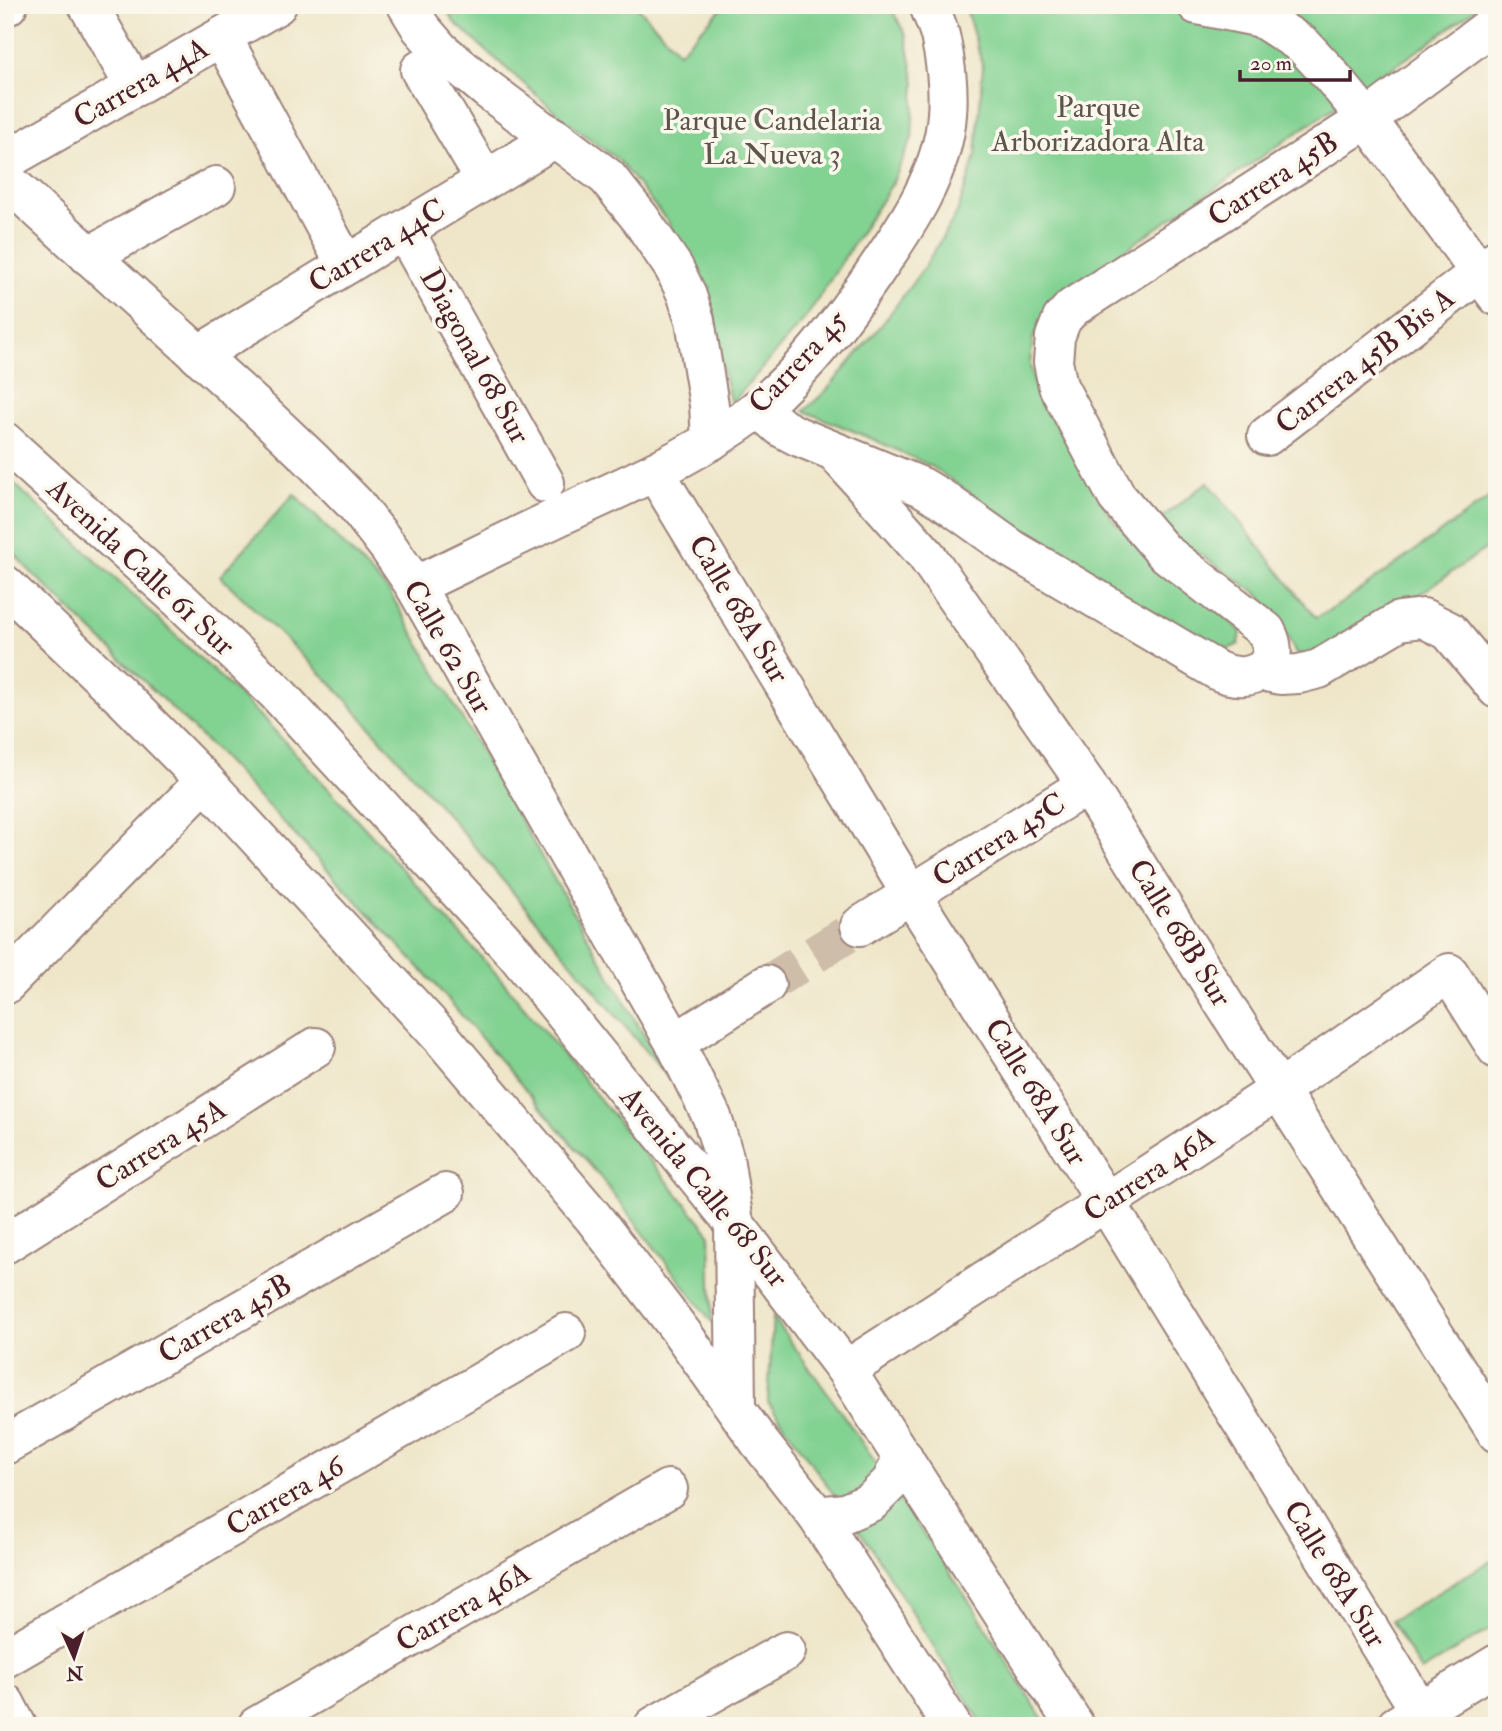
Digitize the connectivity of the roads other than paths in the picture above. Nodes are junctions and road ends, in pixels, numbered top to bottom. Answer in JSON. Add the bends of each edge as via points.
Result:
{"nodes":[{"id":1,"x":88,"y":5,"type":"edge"},
{"id":2,"x":277,"y":5,"type":"edge"},
{"id":3,"x":407,"y":5,"type":"edge"},
{"id":4,"x":929,"y":5,"type":"edge"},
{"id":5,"x":1197,"y":5,"type":"edge"},
{"id":6,"x":1497,"y":22,"type":"edge"},
{"id":7,"x":222,"y":37,"type":"junction"},
{"id":8,"x":420,"y":70,"type":"dead end"},
{"id":9,"x":135,"y":87,"type":"junction"},
{"id":10,"x":1367,"y":119,"type":"junction"},
{"id":11,"x":555,"y":138,"type":"junction"},
{"id":12,"x":5,"y":161,"type":"edge"},
{"id":13,"x":5,"y":178,"type":"edge"},
{"id":14,"x":485,"y":180,"type":"junction"},
{"id":15,"x":216,"y":186,"type":"dead end"},
{"id":16,"x":404,"y":230,"type":"junction"},
{"id":17,"x":89,"y":256,"type":"junction"},
{"id":18,"x":346,"y":265,"type":"junction"},
{"id":19,"x":1491,"y":276,"type":"edge"},
{"id":20,"x":198,"y":355,"type":"junction"},
{"id":21,"x":759,"y":408,"type":"junction"},
{"id":22,"x":1267,"y":436,"type":"dead end"},
{"id":23,"x":711,"y":441,"type":"junction"},
{"id":24,"x":5,"y":442,"type":"edge"},
{"id":25,"x":837,"y":454,"type":"junction"},
{"id":26,"x":655,"y":472,"type":"junction"},
{"id":27,"x":545,"y":483,"type":"dead end"},
{"id":28,"x":5,"y":585,"type":"edge"},
{"id":29,"x":415,"y":586,"type":"junction"},
{"id":30,"x":1261,"y":671,"type":"junction"},
{"id":31,"x":1497,"y":689,"type":"edge"},
{"id":32,"x":276,"y":692,"type":"joint"},
{"id":33,"x":205,"y":781,"type":"junction"},
{"id":34,"x":1087,"y":785,"type":"junction"},
{"id":35,"x":911,"y":894,"type":"junction"},
{"id":36,"x":860,"y":926,"type":"tunnel mouth"},
{"id":37,"x":5,"y":985,"type":"edge"},
{"id":38,"x":766,"y":985,"type":"tunnel mouth"},
{"id":39,"x":675,"y":1043,"type":"junction"},
{"id":40,"x":316,"y":1047,"type":"dead end"},
{"id":41,"x":1497,"y":1049,"type":"edge"},
{"id":42,"x":1279,"y":1090,"type":"junction"},
{"id":43,"x":445,"y":1193,"type":"dead end"},
{"id":44,"x":1106,"y":1202,"type":"junction"},
{"id":45,"x":734,"y":1223,"type":"junction"},
{"id":46,"x":5,"y":1244,"type":"edge"},
{"id":47,"x":566,"y":1333,"type":"dead end"},
{"id":48,"x":846,"y":1370,"type":"junction"},
{"id":49,"x":736,"y":1408,"type":"junction"},
{"id":50,"x":1497,"y":1433,"type":"edge"},
{"id":51,"x":5,"y":1445,"type":"edge"},
{"id":52,"x":903,"y":1457,"type":"junction"},
{"id":53,"x":668,"y":1489,"type":"dead end"},
{"id":54,"x":817,"y":1516,"type":"junction"},
{"id":55,"x":786,"y":1651,"type":"dead end"},
{"id":56,"x":5,"y":1658,"type":"edge"},
{"id":57,"x":1497,"y":1664,"type":"edge"},
{"id":58,"x":5,"y":1703,"type":"edge"},
{"id":59,"x":701,"y":1714,"type":"edge"},
{"id":60,"x":1408,"y":1718,"type":"edge"},
{"id":61,"x":17,"y":1726,"type":"edge"},
{"id":62,"x":257,"y":1726,"type":"edge"},
{"id":63,"x":654,"y":1726,"type":"edge"},
{"id":64,"x":952,"y":1726,"type":"edge"},
{"id":65,"x":1075,"y":1726,"type":"edge"}],
"edges":[{"from":1,"to":9,"type":"street"},
{"from":2,"to":7,"type":"street","name":"Carrera 44A"},
{"from":3,"to":11,"type":"street","via":[[433,43],[461,69]]},
{"from":4,"to":21,"type":"street","name":"Carrera 45","via":[[941,38],[947,115],[922,199],[843,318],[792,378]]},
{"from":5,"to":10,"type":"street","via":[[1261,18],[1303,45]]},
{"from":6,"to":10,"type":"street","name":"Carrera 45B"},
{"from":7,"to":9,"type":"street","name":"Carrera 44A"},
{"from":7,"to":18,"type":"street"},
{"from":8,"to":14,"type":"street"},
{"from":9,"to":12,"type":"street","name":"Carrera 44A"},
{"from":10,"to":19,"type":"street"},
{"from":10,"to":30,"type":"street","name":"Carrera 45B","via":[[1072,308],[1055,337],[1058,387],[1117,497],[1164,552],[1266,631],[1271,652]]},
{"from":11,"to":14,"type":"street","name":"Carrera 44C"},
{"from":11,"to":23,"type":"street","via":[[607,177],[674,268],[695,320]]},
{"from":13,"to":17,"type":"street","name":"Calle 62 Sur"},
{"from":14,"to":16,"type":"street","name":"Carrera 44C"},
{"from":15,"to":17,"type":"street"},
{"from":16,"to":18,"type":"street","name":"Carrera 44C"},
{"from":16,"to":27,"type":"street","name":"Diagonal 68 Sur"},
{"from":17,"to":20,"type":"street","name":"Calle 62 Sur"},
{"from":18,"to":20,"type":"street","name":"Carrera 44C"},
{"from":19,"to":22,"type":"street","name":"Carrera 45B Bis A"},
{"from":20,"to":29,"type":"street","name":"Calle 62 Sur","via":[[355,504]]},
{"from":21,"to":23,"type":"street","name":"Carrera 45"},
{"from":21,"to":25,"type":"street","name":"Calle 68B Sur","via":[[782,428]]},
{"from":23,"to":26,"type":"street","name":"Carrera 45"},
{"from":24,"to":32,"type":"street","name":"Avenida Calle 61 Sur"},
{"from":25,"to":30,"type":"street","name":"Calle 68B Sur","via":[[922,487],[1012,548],[1218,671],[1246,677]]},
{"from":25,"to":34,"type":"street","name":"Calle 68B Sur","via":[[926,555]]},
{"from":26,"to":29,"type":"street","name":"Carrera 45"},
{"from":26,"to":35,"type":"street","name":"Calle 68A Sur"},
{"from":28,"to":33,"type":"street"},
{"from":29,"to":39,"type":"street","name":"Calle 62 Sur"},
{"from":30,"to":31,"type":"street","name":"Calle 68B Sur","via":[[1299,674],[1319,669],[1399,621],[1423,618],[1448,631]]},
{"from":32,"to":45,"type":"street","name":"Avenida Calle 68 Sur","via":[[516,954]]},
{"from":33,"to":37,"type":"street"},
{"from":33,"to":49,"type":"street","via":[[451,1048],[593,1217]]},
{"from":34,"to":35,"type":"street","name":"Carrera 45C"},
{"from":34,"to":42,"type":"street","name":"Calle 68B Sur"},
{"from":35,"to":36,"type":"street","name":"Carrera 45C"},
{"from":35,"to":44,"type":"street","name":"Calle 68A Sur"},
{"from":38,"to":39,"type":"street"},
{"from":39,"to":45,"type":"street","name":"Calle 62 Sur","via":[[712,1117],[724,1157]]},
{"from":40,"to":46,"type":"street","name":"Carrera 45A"},
{"from":41,"to":42,"type":"street","name":"Carrera 46A","via":[[1449,973]]},
{"from":42,"to":44,"type":"street","name":"Carrera 46A"},
{"from":42,"to":50,"type":"street","name":"Calle 68B Sur"},
{"from":43,"to":51,"type":"street","name":"Carrera 45B"},
{"from":44,"to":48,"type":"street","name":"Carrera 46A"},
{"from":44,"to":60,"type":"street","name":"Calle 68A Sur"},
{"from":45,"to":48,"type":"street","name":"Avenida Calle 68 Sur"},
{"from":45,"to":49,"type":"street","name":"Calle 62 Sur"},
{"from":47,"to":56,"type":"street","name":"Carrera 46"},
{"from":48,"to":52,"type":"street","name":"Avenida Calle 68 Sur"},
{"from":49,"to":54,"type":"street"},
{"from":52,"to":54,"type":"street","via":[[891,1482],[871,1502],[845,1513]]},
{"from":52,"to":65,"type":"street","name":"Avenida Calle 68 Sur"},
{"from":53,"to":62,"type":"street","name":"Carrera 46A"},
{"from":54,"to":64,"type":"street"},
{"from":55,"to":59,"type":"street"},
{"from":57,"to":60,"type":"street"},
{"from":58,"to":61,"type":"street"},
{"from":59,"to":63,"type":"street"}]}
